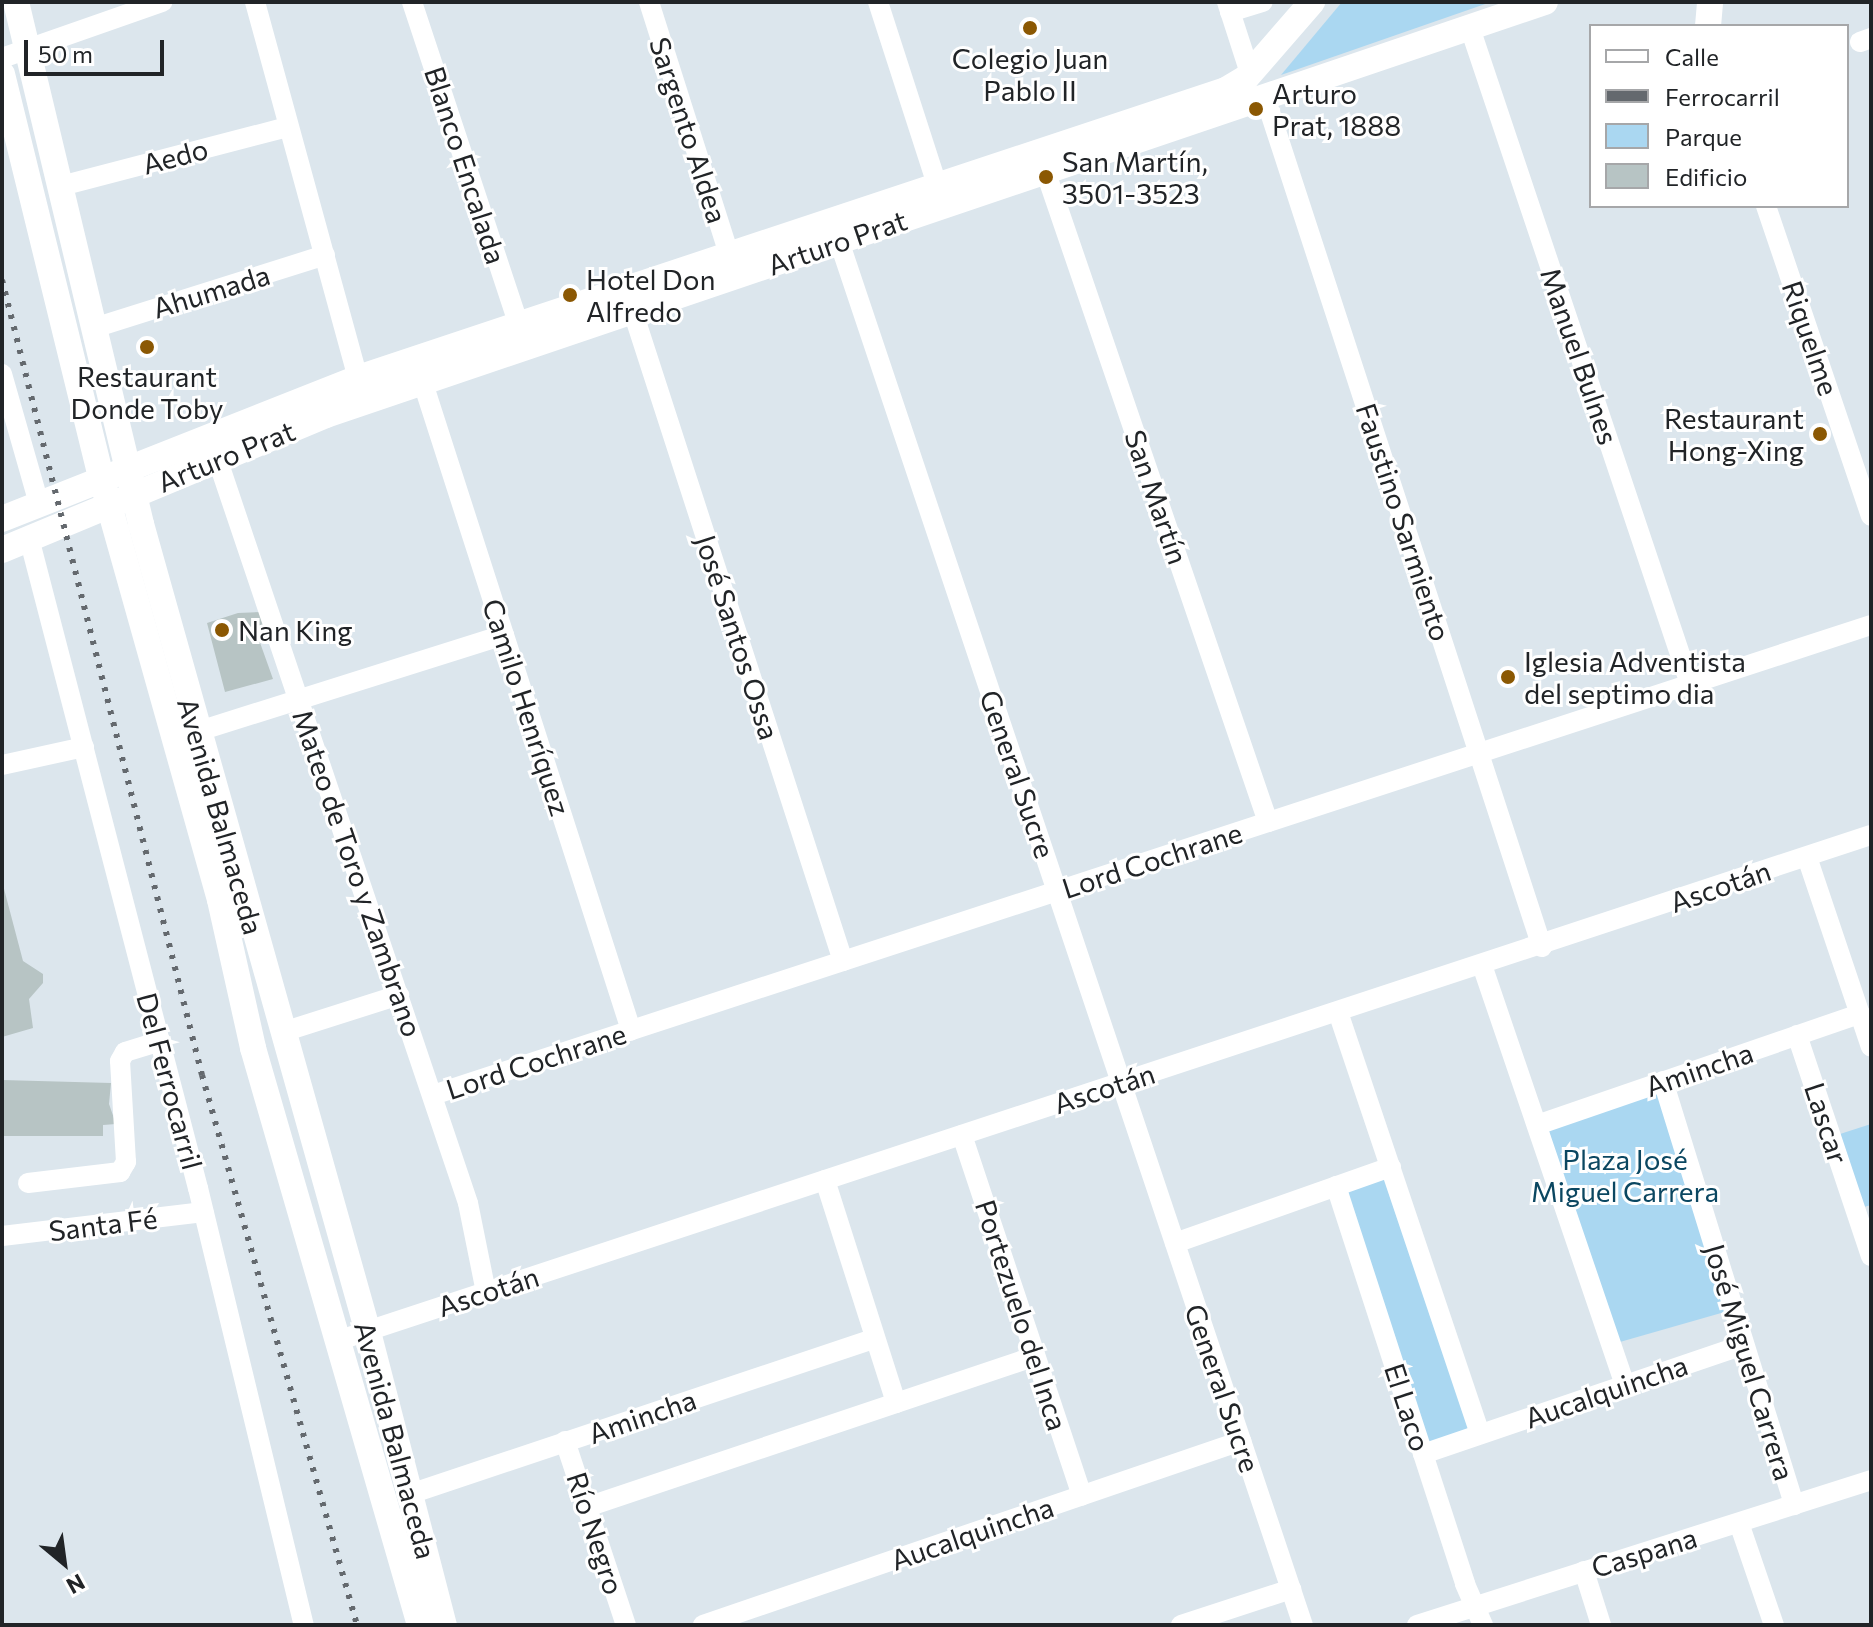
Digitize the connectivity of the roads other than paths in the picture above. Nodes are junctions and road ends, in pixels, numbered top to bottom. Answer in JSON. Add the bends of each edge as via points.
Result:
{"nodes":[{"id":1,"x":16,"y":2,"type":"edge"},
{"id":2,"x":162,"y":2,"type":"edge"},
{"id":3,"x":255,"y":2,"type":"edge"},
{"id":4,"x":412,"y":2,"type":"edge"},
{"id":5,"x":649,"y":2,"type":"edge"},
{"id":6,"x":878,"y":2,"type":"edge"},
{"id":7,"x":1263,"y":2,"type":"edge"},
{"id":8,"x":1312,"y":2,"type":"edge"},
{"id":9,"x":1545,"y":2,"type":"edge"},
{"id":10,"x":1695,"y":2,"type":"edge"},
{"id":11,"x":1710,"y":2,"type":"edge"},
{"id":12,"x":1228,"y":7,"type":"edge"},
{"id":13,"x":1705,"y":24,"type":"edge"},
{"id":14,"x":1706,"y":24,"type":"edge"},
{"id":15,"x":1470,"y":28,"type":"junction"},
{"id":16,"x":28,"y":50,"type":"junction"},
{"id":17,"x":2,"y":58,"type":"edge"},
{"id":18,"x":1250,"y":73,"type":"junction"},
{"id":19,"x":2,"y":74,"type":"edge"},
{"id":20,"x":1265,"y":97,"type":"junction"},
{"id":21,"x":288,"y":127,"type":"junction"},
{"id":22,"x":1046,"y":173,"type":"junction"},
{"id":23,"x":937,"y":185,"type":"junction"},
{"id":24,"x":61,"y":186,"type":"junction"},
{"id":25,"x":1767,"y":208,"type":"edge"},
{"id":26,"x":839,"y":241,"type":"junction"},
{"id":27,"x":325,"y":255,"type":"junction"},
{"id":28,"x":730,"y":257,"type":"junction"},
{"id":29,"x":633,"y":312,"type":"junction"},
{"id":30,"x":97,"y":327,"type":"junction"},
{"id":31,"x":520,"y":328,"type":"junction"},
{"id":32,"x":2,"y":374,"type":"edge"},
{"id":33,"x":358,"y":378,"type":"junction"},
{"id":34,"x":423,"y":383,"type":"junction"},
{"id":35,"x":217,"y":458,"type":"junction"},
{"id":36,"x":129,"y":468,"type":"junction"},
{"id":37,"x":102,"y":480,"type":"junction"},
{"id":38,"x":134,"y":494,"type":"junction"},
{"id":39,"x":39,"y":504,"type":"junction"},
{"id":40,"x":110,"y":507,"type":"junction"},
{"id":41,"x":1871,"y":516,"type":"edge"},
{"id":42,"x":2,"y":519,"type":"edge"},
{"id":43,"x":29,"y":538,"type":"junction"},
{"id":44,"x":2,"y":550,"type":"edge"},
{"id":45,"x":1871,"y":625,"type":"edge"},
{"id":46,"x":504,"y":635,"type":"junction"},
{"id":47,"x":1690,"y":684,"type":"junction"},
{"id":48,"x":299,"y":699,"type":"junction"},
{"id":49,"x":196,"y":732,"type":"junction"},
{"id":50,"x":84,"y":747,"type":"junction"},
{"id":51,"x":1479,"y":753,"type":"junction"},
{"id":52,"x":2,"y":765,"type":"edge"},
{"id":53,"x":1268,"y":822,"type":"junction"},
{"id":54,"x":1871,"y":835,"type":"edge"},
{"id":55,"x":1807,"y":857,"type":"junction"},
{"id":56,"x":1057,"y":891,"type":"junction"},
{"id":57,"x":1542,"y":947,"type":"junction"},
{"id":58,"x":843,"y":961,"type":"junction"},
{"id":59,"x":1482,"y":965,"type":"junction"},
{"id":60,"x":399,"y":995,"type":"junction"},
{"id":61,"x":1338,"y":1012,"type":"junction"},
{"id":62,"x":1860,"y":1014,"type":"junction"},
{"id":63,"x":631,"y":1030,"type":"junction"},
{"id":64,"x":283,"y":1032,"type":"junction"},
{"id":65,"x":1797,"y":1035,"type":"junction"},
{"id":66,"x":160,"y":1041,"type":"junction"},
{"id":67,"x":1871,"y":1047,"type":"edge"},
{"id":68,"x":1663,"y":1081,"type":"junction"},
{"id":69,"x":1121,"y":1083,"type":"junction"},
{"id":70,"x":433,"y":1095,"type":"junction"},
{"id":71,"x":1537,"y":1125,"type":"junction"},
{"id":72,"x":962,"y":1135,"type":"junction"},
{"id":73,"x":1391,"y":1167,"type":"junction"},
{"id":74,"x":825,"y":1180,"type":"junction"},
{"id":75,"x":28,"y":1183,"type":"dead end"},
{"id":76,"x":1336,"y":1186,"type":"junction"},
{"id":77,"x":204,"y":1212,"type":"junction"},
{"id":78,"x":2,"y":1236,"type":"edge"},
{"id":79,"x":1175,"y":1243,"type":"junction"},
{"id":80,"x":1871,"y":1256,"type":"edge"},
{"id":81,"x":486,"y":1292,"type":"junction"},
{"id":82,"x":368,"y":1332,"type":"junction"},
{"id":83,"x":875,"y":1338,"type":"junction"},
{"id":84,"x":337,"y":1341,"type":"junction"},
{"id":85,"x":1744,"y":1345,"type":"junction"},
{"id":86,"x":1035,"y":1356,"type":"junction"},
{"id":87,"x":1624,"y":1383,"type":"junction"},
{"id":88,"x":896,"y":1403,"type":"junction"},
{"id":89,"x":1480,"y":1434,"type":"junction"},
{"id":90,"x":565,"y":1441,"type":"junction"},
{"id":91,"x":1241,"y":1441,"type":"junction"},
{"id":92,"x":1423,"y":1454,"type":"junction"},
{"id":93,"x":1871,"y":1480,"type":"edge"},
{"id":94,"x":410,"y":1494,"type":"junction"},
{"id":95,"x":1082,"y":1496,"type":"junction"},
{"id":96,"x":1794,"y":1505,"type":"junction"},
{"id":97,"x":587,"y":1507,"type":"junction"},
{"id":98,"x":1739,"y":1523,"type":"junction"},
{"id":99,"x":1584,"y":1571,"type":"junction"},
{"id":100,"x":1291,"y":1589,"type":"junction"},
{"id":101,"x":1476,"y":1605,"type":"junction"},
{"id":102,"x":757,"y":1616,"type":"edge"},
{"id":103,"x":304,"y":1625,"type":"edge"},
{"id":104,"x":420,"y":1625,"type":"edge"},
{"id":105,"x":444,"y":1625,"type":"edge"},
{"id":106,"x":626,"y":1625,"type":"edge"},
{"id":107,"x":703,"y":1625,"type":"edge"},
{"id":108,"x":1181,"y":1625,"type":"edge"},
{"id":109,"x":1303,"y":1625,"type":"edge"},
{"id":110,"x":1417,"y":1625,"type":"edge"},
{"id":111,"x":1483,"y":1625,"type":"edge"},
{"id":112,"x":1601,"y":1625,"type":"edge"},
{"id":113,"x":1774,"y":1625,"type":"edge"}],
"edges":[{"from":1,"to":16,"type":"main road","name":"Avenida Balmaceda"},
{"from":2,"to":16,"type":"street"},
{"from":3,"to":21,"type":"street"},
{"from":4,"to":31,"type":"street","name":"Blanco Encalada"},
{"from":5,"to":28,"type":"street","name":"Sargento Aldea"},
{"from":6,"to":23,"type":"street"},
{"from":7,"to":12,"type":"street"},
{"from":8,"to":18,"type":"main road","name":"Arturo Prat"},
{"from":9,"to":15,"type":"main road","name":"Arturo Prat"},
{"from":10,"to":13,"type":"street"},
{"from":11,"to":14,"type":"main road"},
{"from":12,"to":18,"type":"street"},
{"from":15,"to":20,"type":"main road","name":"Arturo Prat"},
{"from":15,"to":47,"type":"street","name":"Manuel Bulnes"},
{"from":16,"to":17,"type":"street"},
{"from":16,"to":24,"type":"main road","name":"Avenida Balmaceda"},
{"from":18,"to":23,"type":"main road","name":"Arturo Prat","via":[[1226,90]]},
{"from":19,"to":37,"type":"main road","name":"Avenida Balmaceda"},
{"from":20,"to":22,"type":"main road","name":"Arturo Prat"},
{"from":20,"to":51,"type":"street","name":"Faustino Sarmiento"},
{"from":21,"to":24,"type":"street","name":"Aedo"},
{"from":21,"to":27,"type":"street"},
{"from":22,"to":26,"type":"main road","name":"Arturo Prat"},
{"from":22,"to":53,"type":"street","name":"San Martín"},
{"from":23,"to":28,"type":"main road","name":"Arturo Prat"},
{"from":24,"to":30,"type":"main road","name":"Avenida Balmaceda"},
{"from":25,"to":41,"type":"street","name":"Riquelme"},
{"from":26,"to":29,"type":"main road","name":"Arturo Prat"},
{"from":26,"to":56,"type":"street","name":"General Sucre"},
{"from":27,"to":30,"type":"street","name":"Ahumada"},
{"from":27,"to":33,"type":"street"},
{"from":28,"to":31,"type":"main road","name":"Arturo Prat"},
{"from":29,"to":34,"type":"main road","name":"Arturo Prat"},
{"from":29,"to":58,"type":"street","name":"José Santos Ossa"},
{"from":30,"to":36,"type":"main road","name":"Avenida Balmaceda"},
{"from":31,"to":33,"type":"main road","name":"Arturo Prat"},
{"from":32,"to":39,"type":"street"},
{"from":33,"to":36,"type":"main road","name":"Arturo Prat"},
{"from":34,"to":35,"type":"main road","name":"Arturo Prat"},
{"from":34,"to":46,"type":"street","name":"Camilo Henríquez"},
{"from":35,"to":38,"type":"main road","name":"Arturo Prat"},
{"from":35,"to":48,"type":"street","name":"Mateo de Toro y Zambrano"},
{"from":36,"to":37,"type":"main road","name":"Arturo Prat"},
{"from":36,"to":38,"type":"main road","name":"Avenida Balmaceda"},
{"from":37,"to":39,"type":"main road","name":"Arturo Prat"},
{"from":37,"to":40,"type":"main road","name":"Avenida Balmaceda"},
{"from":38,"to":40,"type":"main road","name":"Arturo Prat"},
{"from":38,"to":49,"type":"main road","name":"Avenida Balmaceda"},
{"from":39,"to":42,"type":"main road","name":"Arturo Prat"},
{"from":40,"to":43,"type":"main road","name":"Arturo Prat"},
{"from":40,"to":84,"type":"main road","name":"Avenida Balmaceda"},
{"from":43,"to":44,"type":"main road","name":"Arturo Prat"},
{"from":43,"to":50,"type":"street","name":"Del Ferrocarril"},
{"from":45,"to":47,"type":"street","name":"Lord Cochrane"},
{"from":46,"to":48,"type":"street"},
{"from":46,"to":63,"type":"street","name":"Camilo Henríquez"},
{"from":47,"to":51,"type":"street","name":"Lord Cochrane"},
{"from":48,"to":49,"type":"street"},
{"from":48,"to":60,"type":"street","name":"Mateo de Toro y Zambrano"},
{"from":49,"to":64,"type":"main road","name":"Avenida Balmaceda"},
{"from":50,"to":52,"type":"street"},
{"from":50,"to":66,"type":"street","name":"Del Ferrocarril"},
{"from":51,"to":53,"type":"street","name":"Lord Cochrane"},
{"from":51,"to":57,"type":"street","name":"Faustino Sarmiento"},
{"from":53,"to":56,"type":"street","name":"Lord Cochrane"},
{"from":54,"to":55,"type":"street","name":"Ascotán"},
{"from":55,"to":57,"type":"street","name":"Ascotán"},
{"from":55,"to":62,"type":"street"},
{"from":56,"to":58,"type":"street","name":"Lord Cochrane"},
{"from":56,"to":69,"type":"street","name":"General Sucre"},
{"from":57,"to":59,"type":"street","name":"Ascotán"},
{"from":58,"to":63,"type":"street","name":"Lord Cochrane"},
{"from":59,"to":61,"type":"street","name":"Ascotán"},
{"from":59,"to":71,"type":"street"},
{"from":60,"to":64,"type":"street"},
{"from":60,"to":70,"type":"street","name":"Mateo de Toro y Zambrano"},
{"from":61,"to":69,"type":"street","name":"Ascotán"},
{"from":61,"to":73,"type":"street"},
{"from":62,"to":65,"type":"street","name":"Amincha"},
{"from":62,"to":67,"type":"street"},
{"from":63,"to":70,"type":"street","name":"Lord Cochrane"},
{"from":64,"to":82,"type":"main road","name":"Avenida Balmaceda"},
{"from":65,"to":68,"type":"street","name":"Amincha"},
{"from":65,"to":80,"type":"street","name":"Lascar"},
{"from":66,"to":75,"type":"street","via":[[125,1052],[120,1061],[126,1162],[120,1172]]},
{"from":66,"to":77,"type":"street","name":"Del Ferrocarril"},
{"from":68,"to":71,"type":"street","name":"Amincha"},
{"from":68,"to":85,"type":"street","name":"José Miguel Carrera"},
{"from":69,"to":72,"type":"street","name":"Ascotán"},
{"from":69,"to":79,"type":"street","name":"General Sucre"},
{"from":70,"to":81,"type":"street","name":"Mateo de Toro y Zambrano","via":[[468,1203]]},
{"from":71,"to":87,"type":"street"},
{"from":72,"to":74,"type":"street","name":"Ascotán"},
{"from":72,"to":86,"type":"street","name":"Portezuelo del Inca"},
{"from":73,"to":76,"type":"street"},
{"from":73,"to":89,"type":"street"},
{"from":74,"to":81,"type":"street","name":"Ascotán"},
{"from":74,"to":83,"type":"street"},
{"from":76,"to":79,"type":"street"},
{"from":76,"to":92,"type":"street","name":"El Laco"},
{"from":77,"to":78,"type":"street","name":"Santa Fé"},
{"from":77,"to":103,"type":"street","name":"Del Ferrocarril"},
{"from":79,"to":91,"type":"street","name":"General Sucre"},
{"from":81,"to":82,"type":"street","name":"Ascotán"},
{"from":82,"to":84,"type":"street","name":"Ascotán"},
{"from":82,"to":94,"type":"main road","name":"Avenida Balmaceda"},
{"from":83,"to":88,"type":"street"},
{"from":83,"to":90,"type":"street","name":"Amincha"},
{"from":84,"to":104,"type":"main road","name":"Avenida Balmaceda"},
{"from":85,"to":87,"type":"street","name":"Aucalquincha"},
{"from":85,"to":96,"type":"street","name":"José Miguel Carrera"},
{"from":86,"to":88,"type":"street"},
{"from":86,"to":95,"type":"street","name":"Portezuelo del Inca"},
{"from":87,"to":89,"type":"street","name":"Aucalquincha"},
{"from":88,"to":97,"type":"street"},
{"from":89,"to":92,"type":"street","name":"Aucalquincha"},
{"from":90,"to":94,"type":"street","name":"Amincha"},
{"from":90,"to":97,"type":"street","name":"Río Negro"},
{"from":91,"to":95,"type":"street","name":"Aucalquincha"},
{"from":91,"to":100,"type":"street","name":"General Sucre"},
{"from":92,"to":101,"type":"street","name":"El Laco"},
{"from":93,"to":96,"type":"street","name":"Caspana"},
{"from":94,"to":105,"type":"main road","name":"Avenida Balmaceda"},
{"from":95,"to":102,"type":"street","name":"Aucalquincha"},
{"from":96,"to":98,"type":"street","name":"Caspana"},
{"from":97,"to":106,"type":"street","name":"Río Negro"},
{"from":98,"to":99,"type":"street","name":"Caspana"},
{"from":98,"to":113,"type":"street"},
{"from":99,"to":101,"type":"street","name":"Caspana"},
{"from":99,"to":112,"type":"street"},
{"from":100,"to":108,"type":"street"},
{"from":100,"to":109,"type":"street","name":"General Sucre"},
{"from":101,"to":110,"type":"street","name":"Caspana"},
{"from":101,"to":111,"type":"street","name":"El Laco"},
{"from":102,"to":107,"type":"street","name":"Aucalquincha"}]}
